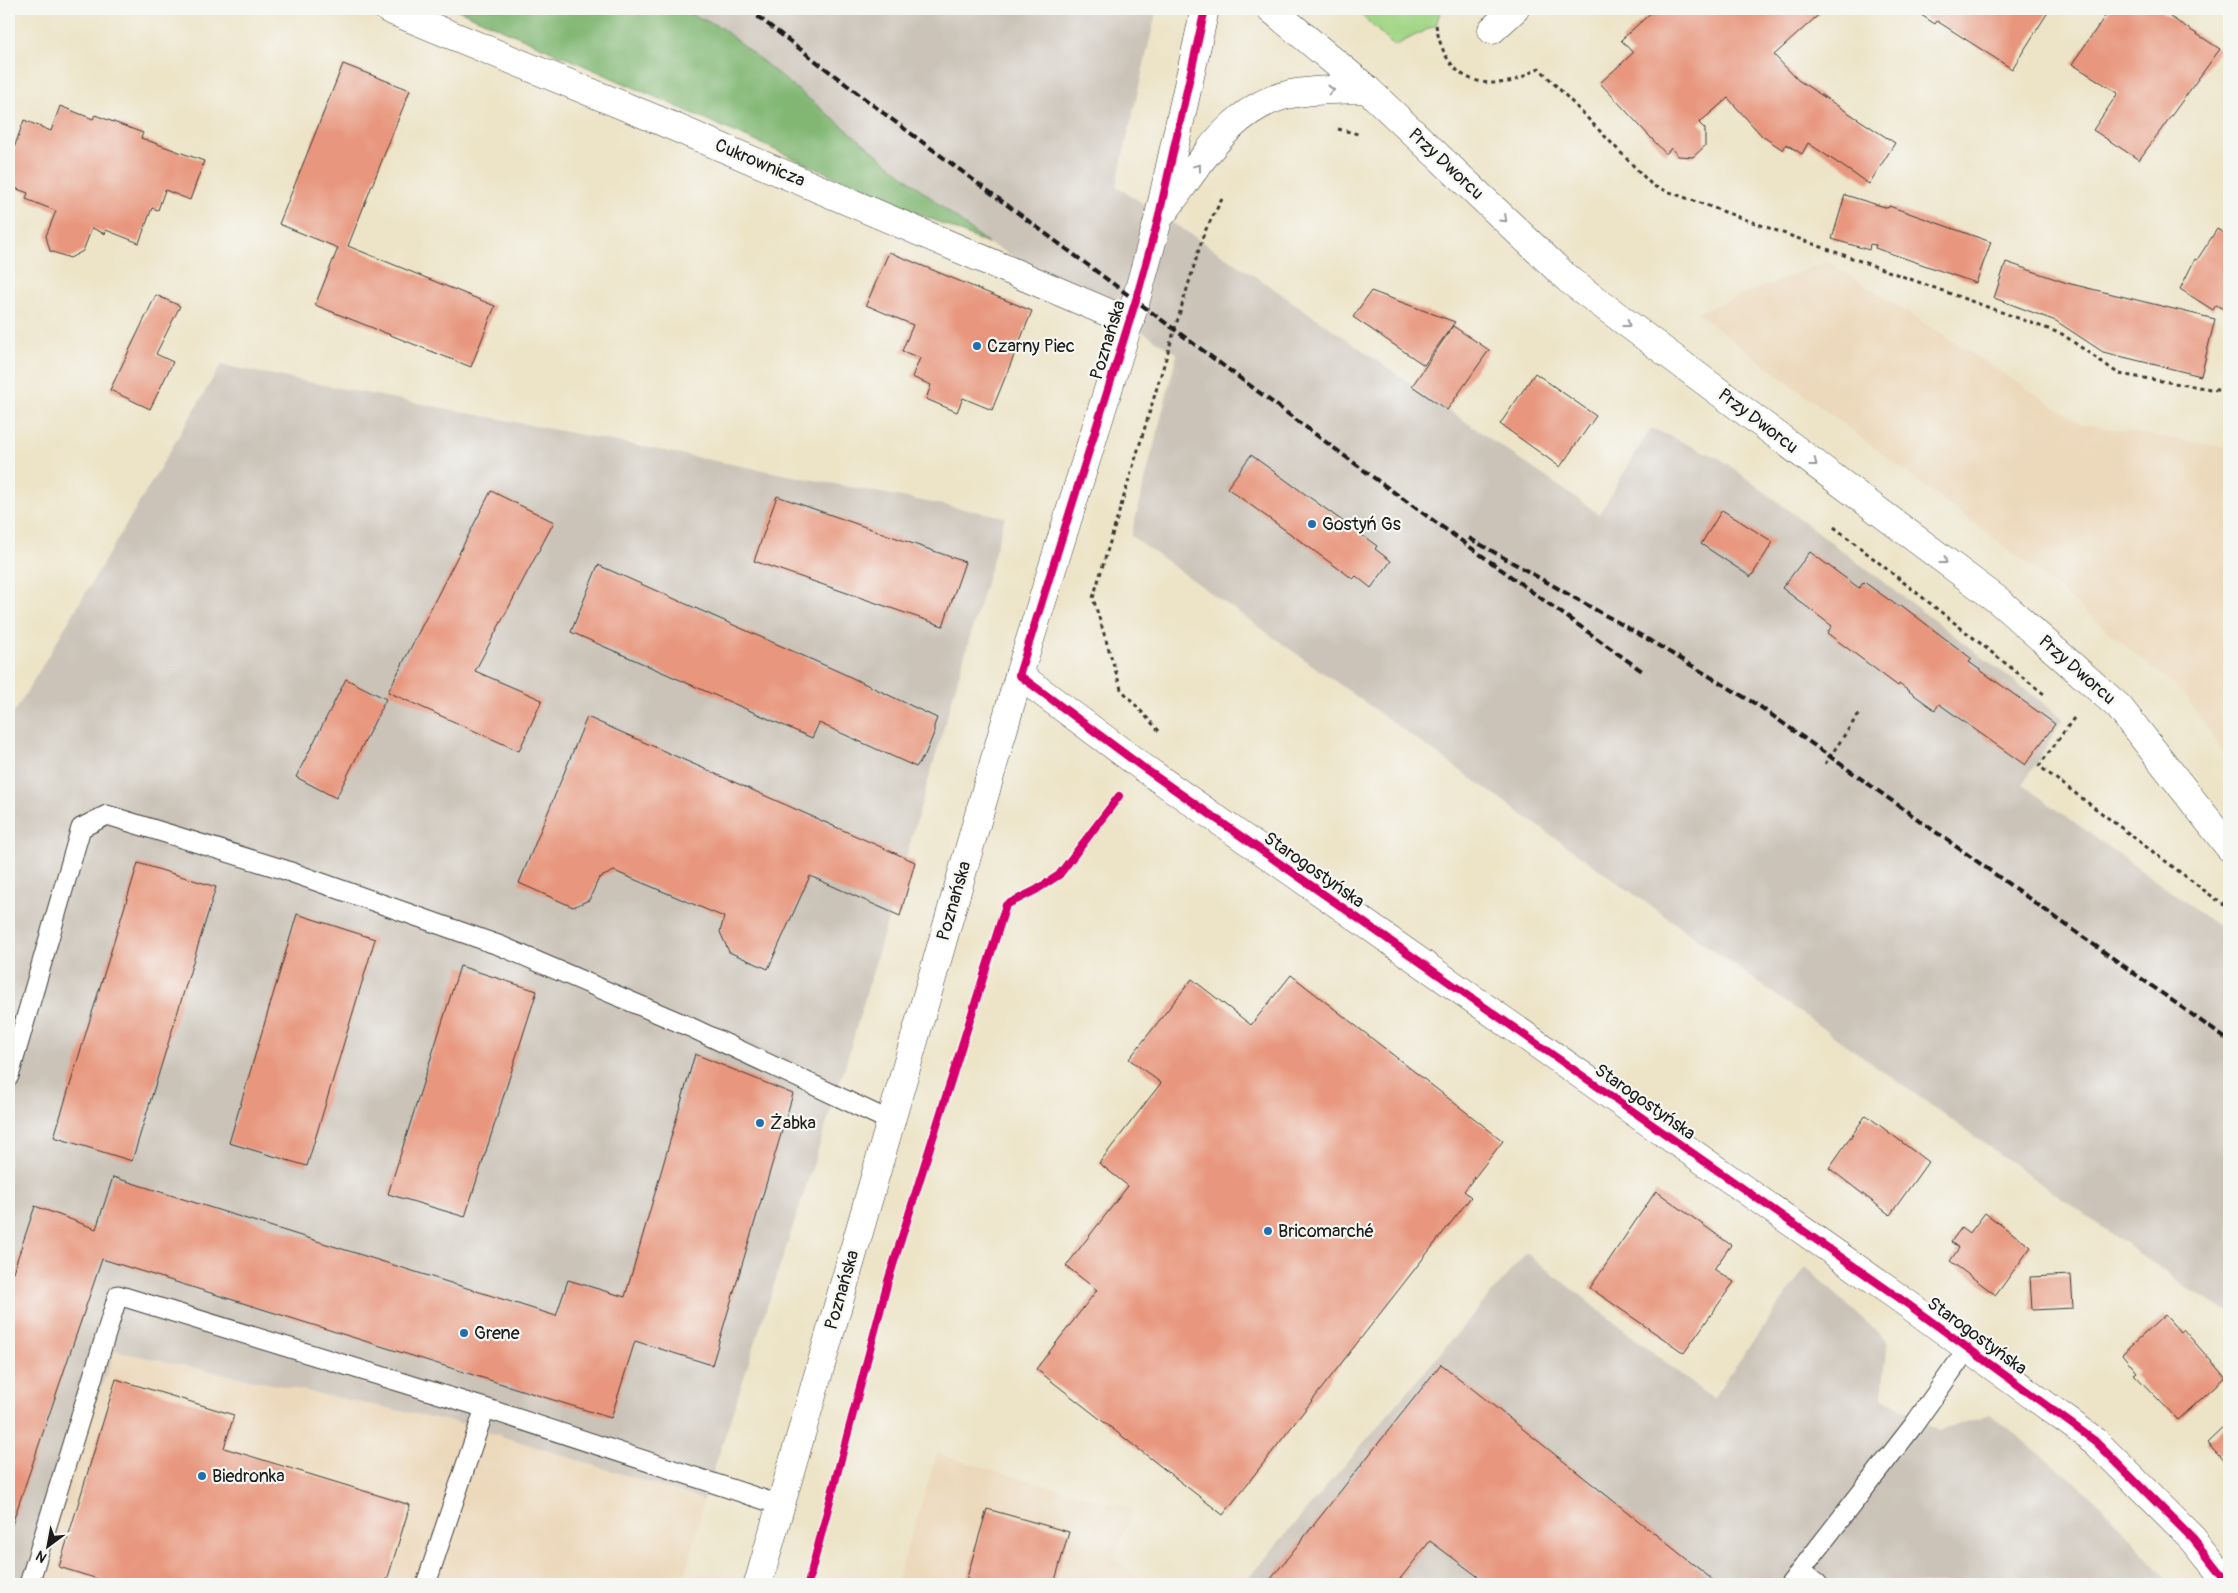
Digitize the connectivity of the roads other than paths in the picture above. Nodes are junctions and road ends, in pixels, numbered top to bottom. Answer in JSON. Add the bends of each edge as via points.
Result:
{"nodes":[{"id":1,"x":388,"y":9,"type":"edge"},
{"id":2,"x":1205,"y":9,"type":"edge"},
{"id":3,"x":1271,"y":9,"type":"edge"},
{"id":4,"x":1515,"y":9,"type":"edge"},
{"id":5,"x":1492,"y":30,"type":"dead end"},
{"id":6,"x":1367,"y":89,"type":"junction"},
{"id":7,"x":1158,"y":220,"type":"junction"},
{"id":8,"x":1130,"y":322,"type":"junction"},
{"id":9,"x":1019,"y":675,"type":"junction"},
{"id":10,"x":2229,"y":847,"type":"edge"},
{"id":11,"x":9,"y":1076,"type":"edge"},
{"id":12,"x":890,"y":1121,"type":"junction"},
{"id":13,"x":1968,"y":1348,"type":"junction"},
{"id":14,"x":485,"y":1408,"type":"junction"},
{"id":15,"x":780,"y":1505,"type":"junction"},
{"id":16,"x":1796,"y":1577,"type":"edge"},
{"id":17,"x":29,"y":1584,"type":"edge"},
{"id":18,"x":426,"y":1584,"type":"edge"},
{"id":19,"x":758,"y":1584,"type":"edge"},
{"id":20,"x":1818,"y":1584,"type":"edge"},
{"id":21,"x":2229,"y":1584,"type":"edge"}],
"edges":[{"from":1,"to":8,"type":"street","name":"Cukrownicza","via":[[658,120]]},
{"from":2,"to":7,"type":"street","name":"Poznańska"},
{"from":3,"to":6,"type":"street","name":"Przy Dworcu"},
{"from":4,"to":5,"type":"street"},
{"from":7,"to":6,"type":"street","name":"Poznańska","one_way":true,"via":[[1225,131],[1244,114],[1266,101],[1289,94]]},
{"from":6,"to":10,"type":"street","name":"Przy Dworcu","one_way":true,"via":[[1569,280],[1999,601],[2119,707]]},
{"from":7,"to":8,"type":"street","name":"Poznańska"},
{"from":8,"to":9,"type":"street","name":"Poznańska"},
{"from":9,"to":12,"type":"street","name":"Poznańska"},
{"from":9,"to":13,"type":"street","name":"Starogostyńska","via":[[1164,783]]},
{"from":11,"to":12,"type":"lane","via":[[81,828],[107,815],[282,869],[501,946],[690,1027]]},
{"from":12,"to":15,"type":"street","name":"Poznańska"},
{"from":13,"to":16,"type":"lane","via":[[1913,1426]]},
{"from":13,"to":21,"type":"street","name":"Starogostyńska","via":[[2095,1441],[2193,1539]]},
{"from":14,"to":15,"type":"lane"},
{"from":14,"to":17,"type":"lane","via":[[118,1295]]},
{"from":14,"to":18,"type":"lane"},
{"from":15,"to":19,"type":"street","name":"Poznańska"},
{"from":16,"to":20,"type":"lane"}]}
